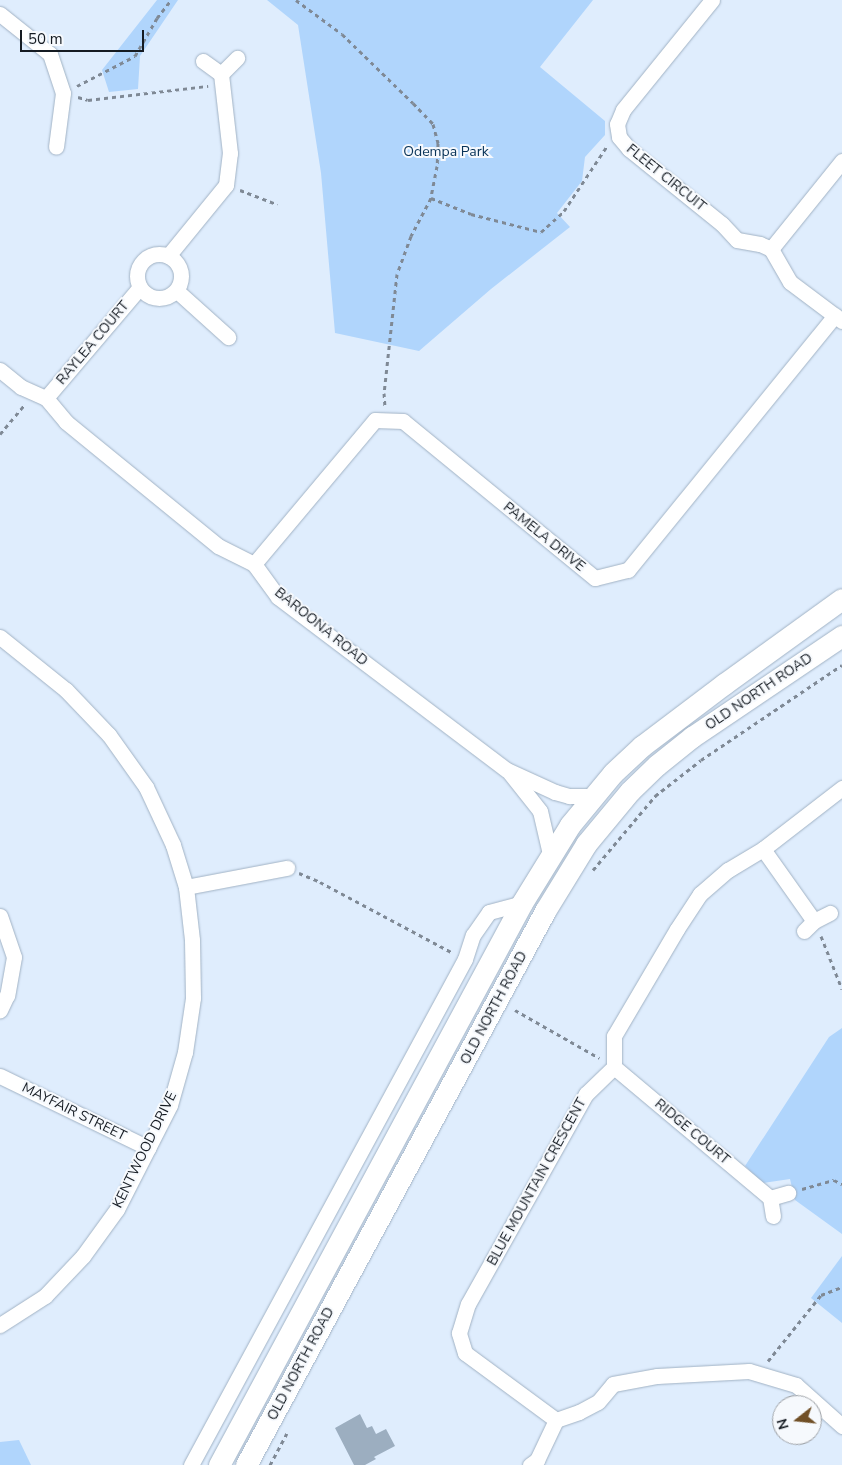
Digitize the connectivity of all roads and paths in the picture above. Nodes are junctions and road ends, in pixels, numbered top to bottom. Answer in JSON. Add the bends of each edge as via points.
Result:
{"nodes":[{"id":1,"x":172,"y":0,"type":"edge"},
{"id":2,"x":296,"y":0,"type":"edge"},
{"id":3,"x":712,"y":0,"type":"edge"},
{"id":4,"x":0,"y":14,"type":"edge"},
{"id":5,"x":237,"y":58,"type":"dead end"},
{"id":6,"x":203,"y":61,"type":"dead end"},
{"id":7,"x":222,"y":79,"type":"junction"},
{"id":8,"x":63,"y":93,"type":"junction"},
{"id":9,"x":619,"y":138,"type":"junction"},
{"id":10,"x":56,"y":148,"type":"dead end"},
{"id":11,"x":842,"y":161,"type":"edge"},
{"id":12,"x":226,"y":185,"type":"junction"},
{"id":13,"x":431,"y":198,"type":"junction"},
{"id":14,"x":277,"y":204,"type":"dead end"},
{"id":15,"x":770,"y":249,"type":"junction"},
{"id":16,"x":168,"y":256,"type":"junction"},
{"id":17,"x":140,"y":287,"type":"junction"},
{"id":18,"x":177,"y":291,"type":"junction"},
{"id":19,"x":839,"y":318,"type":"edge"},
{"id":20,"x":228,"y":337,"type":"dead end"},
{"id":21,"x":0,"y":370,"type":"edge"},
{"id":22,"x":40,"y":396,"type":"junction"},
{"id":23,"x":386,"y":420,"type":"junction"},
{"id":24,"x":0,"y":434,"type":"edge"},
{"id":25,"x":254,"y":564,"type":"junction"},
{"id":26,"x":842,"y":599,"type":"edge"},
{"id":27,"x":842,"y":636,"type":"edge"},
{"id":28,"x":0,"y":637,"type":"edge"},
{"id":29,"x":842,"y":666,"type":"edge"},
{"id":30,"x":507,"y":770,"type":"junction"},
{"id":31,"x":842,"y":788,"type":"edge"},
{"id":32,"x":594,"y":796,"type":"junction"},
{"id":33,"x":763,"y":849,"type":"junction"},
{"id":34,"x":550,"y":854,"type":"junction"},
{"id":35,"x":287,"y":868,"type":"joint"},
{"id":36,"x":590,"y":874,"type":"dead end"},
{"id":37,"x":186,"y":887,"type":"junction"},
{"id":38,"x":522,"y":903,"type":"junction"},
{"id":39,"x":830,"y":913,"type":"dead end"},
{"id":40,"x":0,"y":916,"type":"edge"},
{"id":41,"x":809,"y":926,"type":"junction"},
{"id":42,"x":465,"y":959,"type":"junction"},
{"id":43,"x":842,"y":989,"type":"edge"},
{"id":44,"x":518,"y":1002,"type":"dead end"},
{"id":45,"x":0,"y":1010,"type":"edge"},
{"id":46,"x":514,"y":1010,"type":"junction"},
{"id":47,"x":510,"y":1019,"type":"dead end"},
{"id":48,"x":614,"y":1067,"type":"junction"},
{"id":49,"x":0,"y":1076,"type":"edge"},
{"id":50,"x":148,"y":1148,"type":"junction"},
{"id":51,"x":842,"y":1184,"type":"edge"},
{"id":52,"x":788,"y":1193,"type":"joint"},
{"id":53,"x":770,"y":1198,"type":"junction"},
{"id":54,"x":773,"y":1216,"type":"dead end"},
{"id":55,"x":842,"y":1287,"type":"edge"},
{"id":56,"x":0,"y":1325,"type":"edge"},
{"id":57,"x":758,"y":1374,"type":"junction"},
{"id":58,"x":556,"y":1420,"type":"junction"},
{"id":59,"x":842,"y":1426,"type":"edge"},
{"id":60,"x":288,"y":1431,"type":"dead end"},
{"id":61,"x":192,"y":1465,"type":"edge"},
{"id":62,"x":219,"y":1465,"type":"edge"},
{"id":63,"x":246,"y":1465,"type":"edge"},
{"id":64,"x":270,"y":1465,"type":"edge"},
{"id":65,"x":530,"y":1465,"type":"edge"}],
"edges":[{"from":1,"to":8,"type":"path","via":[[157,18],[135,56]]},
{"from":2,"to":13,"type":"path","via":[[342,34],[433,124],[438,143],[438,166]]},
{"from":3,"to":9,"type":"street","name":"FLEET CIRCUIT","via":[[624,110],[617,124]]},
{"from":4,"to":8,"type":"street","via":[[50,54]]},
{"from":5,"to":7,"type":"street"},
{"from":6,"to":7,"type":"street"},
{"from":7,"to":8,"type":"path","via":[[88,100]]},
{"from":7,"to":12,"type":"street","via":[[230,153]]},
{"from":8,"to":10,"type":"street"},
{"from":9,"to":13,"type":"path","via":[[604,147],[564,211],[541,232],[471,214]]},
{"from":9,"to":15,"type":"street","name":"FLEET CIRCUIT","via":[[737,240]]},
{"from":11,"to":15,"type":"street"},
{"from":12,"to":14,"type":"path"},
{"from":12,"to":16,"type":"street"},
{"from":13,"to":23,"type":"path","via":[[411,236],[397,274],[384,393]]},
{"from":15,"to":19,"type":"street","via":[[790,282]]},
{"from":16,"to":17,"type":"street","via":[[156,253],[141,261],[136,278]]},
{"from":16,"to":18,"type":"street","via":[[173,258],[182,274]]},
{"from":17,"to":18,"type":"street","name":"RAYLEA COURT","via":[[144,294],[161,299]]},
{"from":17,"to":22,"type":"street","name":"RAYLEA COURT"},
{"from":18,"to":20,"type":"street"},
{"from":19,"to":23,"type":"street","name":"PAMELA DRIVE","via":[[628,570],[595,578],[402,420]]},
{"from":21,"to":22,"type":"street","name":"BAROONA ROAD","via":[[21,387]]},
{"from":22,"to":24,"type":"path"},
{"from":22,"to":25,"type":"street","name":"BAROONA ROAD","via":[[66,422],[218,546]]},
{"from":23,"to":25,"type":"street","via":[[375,420]]},
{"from":25,"to":30,"type":"street","name":"BAROONA ROAD","via":[[278,597]]},
{"from":26,"to":32,"type":"main road","name":"OLD NORTH ROAD","via":[[679,717],[613,773]]},
{"from":27,"to":63,"type":"main road","name":"OLD NORTH ROAD","via":[[692,737],[657,765],[630,791],[586,844],[545,911]]},
{"from":28,"to":37,"type":"street","name":"KENTWOOD DRIVE","via":[[66,690],[109,735],[146,787],[173,845]]},
{"from":29,"to":36,"type":"path","via":[[701,760],[655,796]]},
{"from":30,"to":32,"type":"street","name":"BAROONA ROAD","via":[[555,792],[569,796]]},
{"from":30,"to":34,"type":"street","name":"BAROONA ROAD","via":[[540,811]]},
{"from":31,"to":33,"type":"street"},
{"from":32,"to":34,"type":"main road","name":"OLD NORTH ROAD"},
{"from":33,"to":41,"type":"street"},
{"from":33,"to":48,"type":"street","via":[[728,870],[700,894],[614,1036]]},
{"from":34,"to":38,"type":"main road","name":"OLD NORTH ROAD"},
{"from":35,"to":37,"type":"street"},
{"from":35,"to":42,"type":"path","via":[[320,882]]},
{"from":37,"to":50,"type":"street","name":"KENTWOOD DRIVE","via":[[194,998],[185,1052],[170,1105]]},
{"from":38,"to":42,"type":"street","via":[[489,912],[473,935]]},
{"from":38,"to":62,"type":"main road","name":"OLD NORTH ROAD"},
{"from":39,"to":41,"type":"street"},
{"from":40,"to":45,"type":"street","via":[[14,956],[8,995]]},
{"from":41,"to":43,"type":"path"},
{"from":42,"to":61,"type":"street"},
{"from":44,"to":46,"type":"path"},
{"from":46,"to":47,"type":"path"},
{"from":46,"to":48,"type":"path"},
{"from":48,"to":53,"type":"street","name":"RIDGE COURT"},
{"from":48,"to":58,"type":"street","name":"BLUE MOUNTAIN CRESCENT","via":[[586,1094],[468,1304],[459,1333],[465,1352]]},
{"from":49,"to":50,"type":"street","name":"MAYFAIR STREET"},
{"from":50,"to":56,"type":"street","name":"KENTWOOD DRIVE","via":[[118,1209],[84,1256],[45,1296]]},
{"from":51,"to":52,"type":"path","via":[[834,1180]]},
{"from":52,"to":53,"type":"street"},
{"from":53,"to":54,"type":"street"},
{"from":55,"to":57,"type":"path","via":[[821,1295]]},
{"from":57,"to":58,"type":"street","via":[[750,1371],[657,1376],[613,1384],[598,1402]]},
{"from":57,"to":59,"type":"street","via":[[796,1385]]},
{"from":58,"to":65,"type":"street","via":[[537,1460]]},
{"from":60,"to":64,"type":"path"}]}
